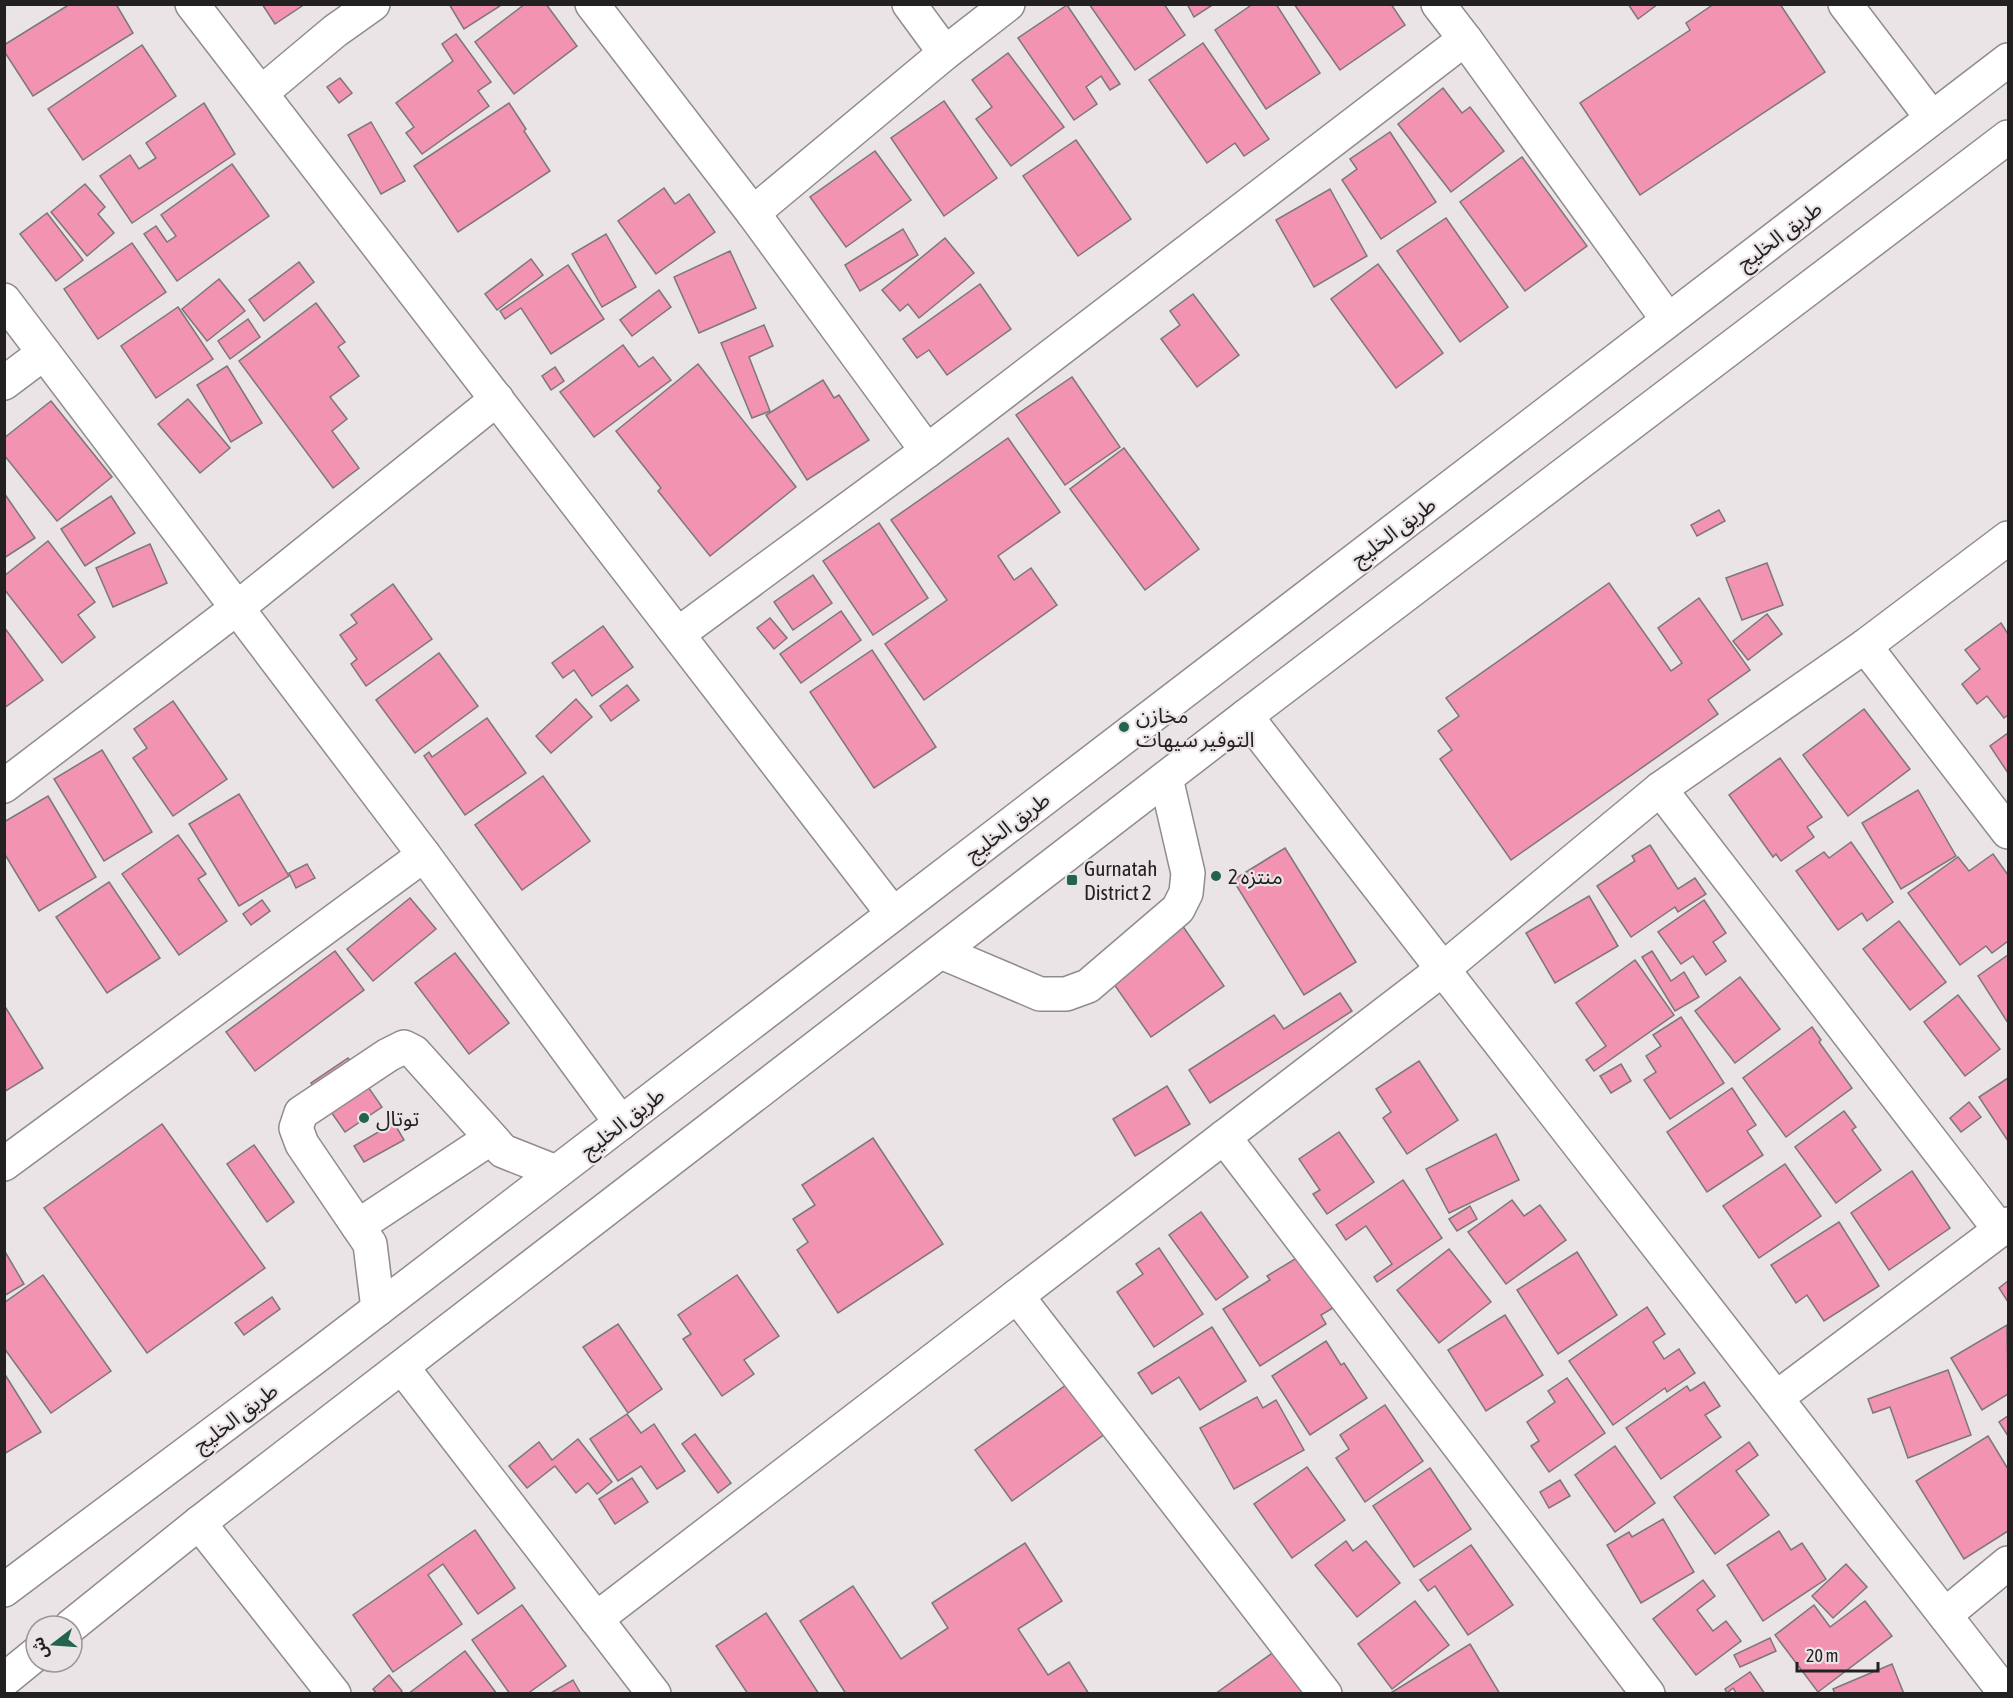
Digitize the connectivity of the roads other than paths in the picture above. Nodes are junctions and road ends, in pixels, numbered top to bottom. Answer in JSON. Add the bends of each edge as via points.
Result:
{"nodes":[{"id":1,"x":192,"y":4,"type":"edge"},
{"id":2,"x":373,"y":4,"type":"edge"},
{"id":3,"x":591,"y":4,"type":"edge"},
{"id":4,"x":909,"y":4,"type":"edge"},
{"id":5,"x":1008,"y":4,"type":"edge"},
{"id":6,"x":1438,"y":4,"type":"edge"},
{"id":7,"x":1845,"y":4,"type":"edge"},
{"id":8,"x":1465,"y":39,"type":"junction"},
{"id":9,"x":945,"y":53,"type":"junction"},
{"id":10,"x":2008,"y":60,"type":"edge"},
{"id":11,"x":261,"y":93,"type":"junction"},
{"id":12,"x":1932,"y":118,"type":"junction"},
{"id":13,"x":2008,"y":137,"type":"edge"},
{"id":14,"x":753,"y":213,"type":"junction"},
{"id":15,"x":4,"y":300,"type":"edge"},
{"id":16,"x":1668,"y":320,"type":"junction"},
{"id":17,"x":44,"y":353,"type":"junction"},
{"id":18,"x":4,"y":383,"type":"edge"},
{"id":19,"x":496,"y":399,"type":"junction"},
{"id":20,"x":927,"y":451,"type":"junction"},
{"id":21,"x":2008,"y":538,"type":"edge"},
{"id":22,"x":237,"y":608,"type":"junction"},
{"id":23,"x":678,"y":634,"type":"junction"},
{"id":24,"x":1866,"y":646,"type":"junction"},
{"id":25,"x":1246,"y":716,"type":"junction"},
{"id":26,"x":1166,"y":778,"type":"junction"},
{"id":27,"x":4,"y":786,"type":"edge"},
{"id":28,"x":1660,"y":789,"type":"junction"},
{"id":29,"x":2008,"y":832,"type":"edge"},
{"id":30,"x":424,"y":855,"type":"junction"},
{"id":31,"x":893,"y":914,"type":"junction"},
{"id":32,"x":940,"y":952,"type":"junction"},
{"id":33,"x":1443,"y":969,"type":"junction"},
{"id":34,"x":621,"y":1123,"type":"junction"},
{"id":35,"x":1224,"y":1137,"type":"junction"},
{"id":36,"x":491,"y":1138,"type":"junction"},
{"id":37,"x":4,"y":1164,"type":"edge"},
{"id":38,"x":556,"y":1172,"type":"junction"},
{"id":39,"x":358,"y":1226,"type":"junction"},
{"id":40,"x":2004,"y":1227,"type":"edge"},
{"id":41,"x":1017,"y":1296,"type":"junction"},
{"id":42,"x":378,"y":1309,"type":"junction"},
{"id":43,"x":402,"y":1367,"type":"junction"},
{"id":44,"x":1776,"y":1398,"type":"junction"},
{"id":45,"x":199,"y":1523,"type":"junction"},
{"id":46,"x":2008,"y":1563,"type":"edge"},
{"id":47,"x":4,"y":1590,"type":"edge"},
{"id":48,"x":1945,"y":1615,"type":"junction"},
{"id":49,"x":84,"y":1616,"type":"edge"},
{"id":50,"x":596,"y":1619,"type":"junction"},
{"id":51,"x":24,"y":1664,"type":"edge"},
{"id":52,"x":4,"y":1680,"type":"edge"},
{"id":53,"x":334,"y":1694,"type":"edge"},
{"id":54,"x":654,"y":1694,"type":"edge"},
{"id":55,"x":1325,"y":1694,"type":"edge"},
{"id":56,"x":1648,"y":1694,"type":"edge"},
{"id":57,"x":2006,"y":1694,"type":"edge"}],
"edges":[{"from":1,"to":11,"type":"street"},
{"from":2,"to":11,"type":"street"},
{"from":3,"to":14,"type":"street"},
{"from":4,"to":9,"type":"street"},
{"from":5,"to":9,"type":"street"},
{"from":6,"to":8,"type":"street"},
{"from":7,"to":12,"type":"street"},
{"from":8,"to":16,"type":"street"},
{"from":8,"to":20,"type":"street"},
{"from":9,"to":14,"type":"street"},
{"from":10,"to":12,"type":"street","name":"طريق الخليج"},
{"from":11,"to":19,"type":"street"},
{"from":12,"to":16,"type":"street","name":"طريق الخليج"},
{"from":13,"to":25,"type":"street"},
{"from":14,"to":20,"type":"street"},
{"from":15,"to":17,"type":"street"},
{"from":16,"to":31,"type":"street","name":"طريق الخليج"},
{"from":17,"to":18,"type":"street"},
{"from":17,"to":22,"type":"street"},
{"from":19,"to":22,"type":"street"},
{"from":19,"to":23,"type":"street"},
{"from":20,"to":23,"type":"street"},
{"from":21,"to":24,"type":"street"},
{"from":22,"to":27,"type":"street"},
{"from":22,"to":30,"type":"street"},
{"from":23,"to":31,"type":"street"},
{"from":24,"to":28,"type":"street"},
{"from":24,"to":29,"type":"street"},
{"from":25,"to":26,"type":"street"},
{"from":25,"to":33,"type":"street"},
{"from":26,"to":32,"type":"street"},
{"from":26,"to":32,"type":"street","via":[[1188,873],[1186,893],[1178,909],[1088,986],[1066,994],[1040,994]]},
{"from":28,"to":33,"type":"street"},
{"from":28,"to":40,"type":"street"},
{"from":30,"to":34,"type":"street"},
{"from":30,"to":37,"type":"street"},
{"from":31,"to":34,"type":"street","name":"طريق الخليج"},
{"from":32,"to":43,"type":"street"},
{"from":33,"to":35,"type":"street"},
{"from":33,"to":44,"type":"street"},
{"from":34,"to":38,"type":"street","name":"طريق الخليج"},
{"from":35,"to":41,"type":"street"},
{"from":35,"to":56,"type":"street"},
{"from":36,"to":38,"type":"street","via":[[503,1152]]},
{"from":36,"to":39,"type":"street"},
{"from":36,"to":39,"type":"street","via":[[414,1052],[404,1047],[388,1055],[301,1113],[296,1128],[302,1144]]},
{"from":38,"to":42,"type":"street","name":"طريق الخليج"},
{"from":39,"to":42,"type":"street","via":[[370,1244]]},
{"from":40,"to":44,"type":"street"},
{"from":41,"to":50,"type":"street"},
{"from":41,"to":55,"type":"street"},
{"from":42,"to":47,"type":"street","name":"طريق الخليج"},
{"from":43,"to":45,"type":"street"},
{"from":43,"to":50,"type":"street"},
{"from":44,"to":48,"type":"street"},
{"from":45,"to":49,"type":"street"},
{"from":45,"to":53,"type":"street"},
{"from":46,"to":48,"type":"street"},
{"from":48,"to":57,"type":"street"},
{"from":50,"to":54,"type":"street"},
{"from":51,"to":52,"type":"street"}]}
